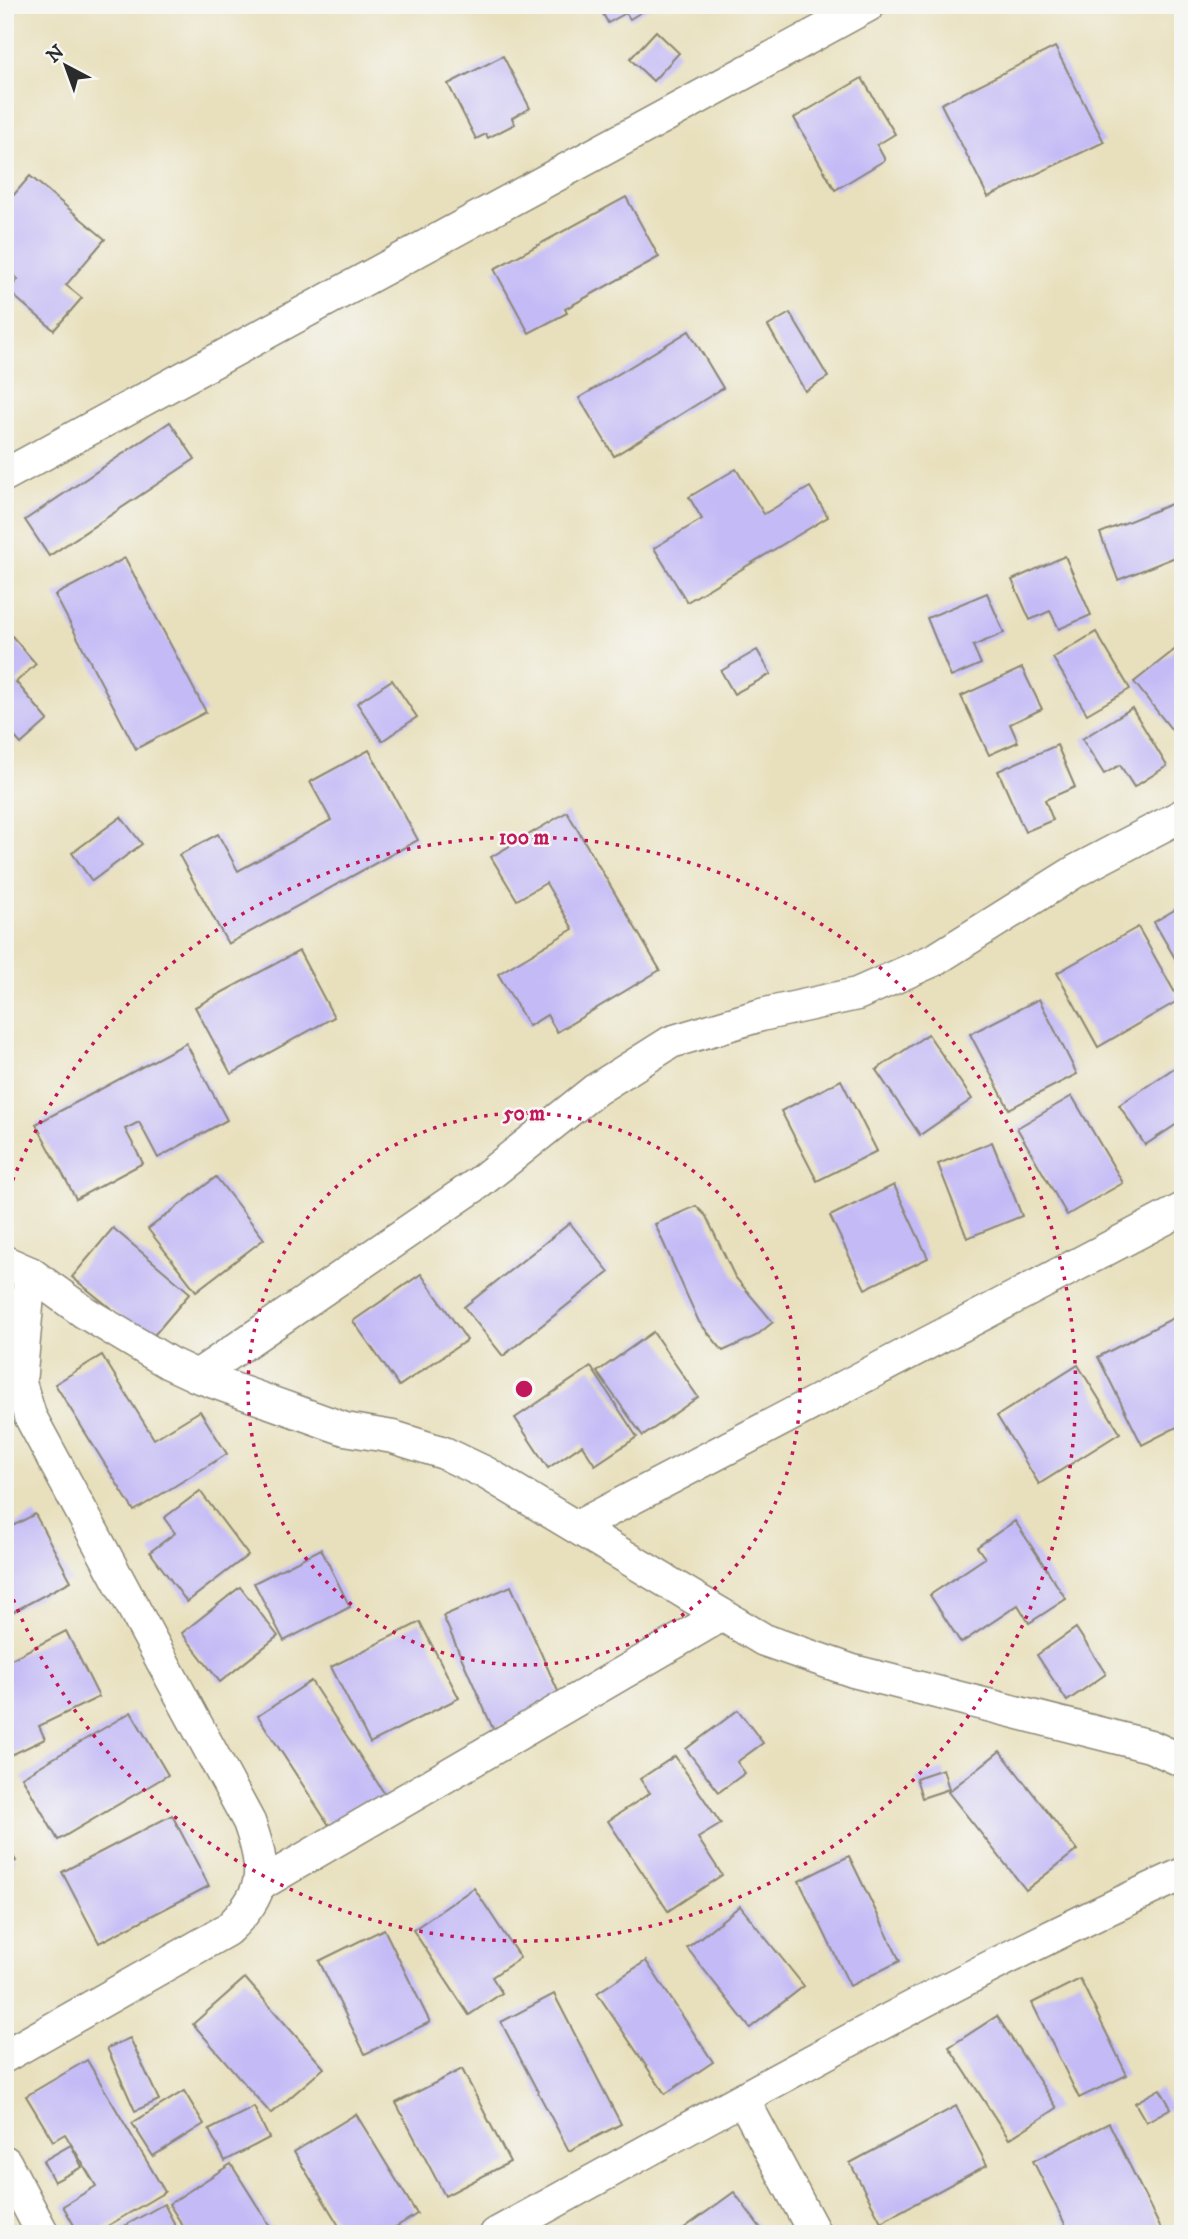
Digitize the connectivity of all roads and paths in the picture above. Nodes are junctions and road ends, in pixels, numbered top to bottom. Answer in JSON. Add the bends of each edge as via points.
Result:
{"nodes":[{"id":1,"x":869,"y":5,"type":"edge"},
{"id":2,"x":5,"y":475,"type":"edge"},
{"id":3,"x":1183,"y":815,"type":"edge"},
{"id":4,"x":1183,"y":1209,"type":"edge"},
{"id":5,"x":18,"y":1267,"type":"edge"},
{"id":6,"x":197,"y":1376,"type":"junction"},
{"id":7,"x":579,"y":1526,"type":"junction"},
{"id":8,"x":722,"y":1615,"type":"junction"},
{"id":9,"x":1183,"y":1761,"type":"edge"},
{"id":10,"x":1183,"y":1874,"type":"edge"},
{"id":11,"x":261,"y":1884,"type":"junction"},
{"id":12,"x":5,"y":2056,"type":"edge"},
{"id":13,"x":743,"y":2099,"type":"junction"},
{"id":14,"x":5,"y":2162,"type":"edge"},
{"id":15,"x":43,"y":2234,"type":"edge"},
{"id":16,"x":496,"y":2234,"type":"edge"},
{"id":17,"x":815,"y":2234,"type":"edge"}],
"edges":[{"from":1,"to":2,"type":"street"},
{"from":3,"to":6,"type":"street","via":[[1076,871],[936,959],[857,994],[761,1015],[671,1042],[595,1090],[480,1182]]},
{"from":4,"to":7,"type":"street"},
{"from":5,"to":6,"type":"street","via":[[84,1312]]},
{"from":5,"to":11,"type":"street","via":[[20,1383],[30,1416],[249,1822],[260,1854]]},
{"from":6,"to":7,"type":"street","via":[[345,1429],[444,1452]]},
{"from":7,"to":8,"type":"street"},
{"from":8,"to":9,"type":"street","via":[[764,1640],[853,1671],[1150,1746]]},
{"from":8,"to":11,"type":"street"},
{"from":10,"to":13,"type":"street","via":[[1076,1923]]},
{"from":11,"to":12,"type":"street","via":[[247,1911],[227,1930]]},
{"from":13,"to":16,"type":"street"},
{"from":13,"to":17,"type":"street"},
{"from":14,"to":15,"type":"street"}]}
